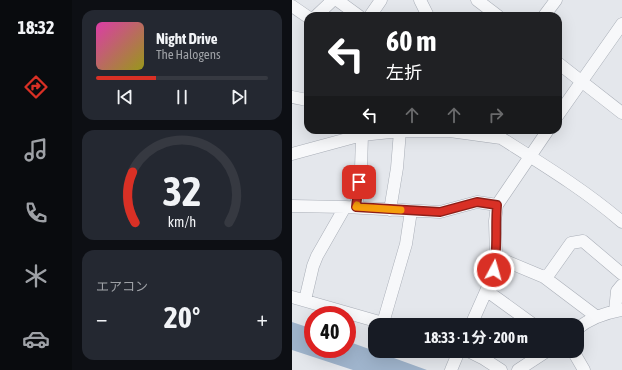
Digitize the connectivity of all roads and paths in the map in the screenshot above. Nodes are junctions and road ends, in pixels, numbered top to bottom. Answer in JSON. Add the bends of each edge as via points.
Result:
{"nodes":[{"id":1,"x":333,"y":0,"type":"edge"},
{"id":2,"x":337,"y":0,"type":"edge"},
{"id":3,"x":381,"y":0,"type":"edge"},
{"id":4,"x":420,"y":0,"type":"edge"},
{"id":5,"x":556,"y":0,"type":"edge"},
{"id":6,"x":482,"y":2,"type":"edge"},
{"id":7,"x":292,"y":6,"type":"edge"},
{"id":8,"x":320,"y":12,"type":"edge"},
{"id":9,"x":354,"y":12,"type":"edge"},
{"id":10,"x":373,"y":12,"type":"edge"},
{"id":11,"x":426,"y":12,"type":"edge"},
{"id":12,"x":493,"y":12,"type":"edge"},
{"id":13,"x":547,"y":12,"type":"edge"},
{"id":14,"x":304,"y":14,"type":"edge"},
{"id":15,"x":622,"y":24,"type":"edge"},
{"id":16,"x":562,"y":66,"type":"edge"},
{"id":17,"x":581,"y":82,"type":"junction"},
{"id":18,"x":292,"y":97,"type":"edge"},
{"id":19,"x":304,"y":99,"type":"edge"},
{"id":20,"x":562,"y":109,"type":"edge"},
{"id":21,"x":622,"y":113,"type":"edge"},
{"id":22,"x":372,"y":134,"type":"edge"},
{"id":23,"x":400,"y":134,"type":"edge"},
{"id":24,"x":498,"y":134,"type":"edge"},
{"id":25,"x":545,"y":134,"type":"edge"},
{"id":26,"x":362,"y":135,"type":"junction"},
{"id":27,"x":292,"y":154,"type":"edge"},
{"id":28,"x":529,"y":156,"type":"junction"},
{"id":29,"x":497,"y":205,"type":"junction"},
{"id":30,"x":292,"y":206,"type":"edge"},
{"id":31,"x":351,"y":207,"type":"junction"},
{"id":32,"x":390,"y":210,"type":"junction"},
{"id":33,"x":410,"y":211,"type":"junction"},
{"id":34,"x":622,"y":222,"type":"edge"},
{"id":35,"x":496,"y":257,"type":"junction"},
{"id":36,"x":622,"y":274,"type":"edge"},
{"id":37,"x":544,"y":277,"type":"junction"},
{"id":38,"x":622,"y":285,"type":"edge"},
{"id":39,"x":487,"y":291,"type":"junction"},
{"id":40,"x":292,"y":297,"type":"edge"},
{"id":41,"x":305,"y":300,"type":"junction"},
{"id":42,"x":618,"y":311,"type":"edge"},
{"id":43,"x":597,"y":317,"type":"junction"},
{"id":44,"x":368,"y":318,"type":"edge"},
{"id":45,"x":388,"y":318,"type":"edge"},
{"id":46,"x":474,"y":318,"type":"edge"},
{"id":47,"x":524,"y":318,"type":"edge"},
{"id":48,"x":584,"y":324,"type":"edge"},
{"id":49,"x":482,"y":358,"type":"edge"},
{"id":50,"x":536,"y":358,"type":"edge"},
{"id":51,"x":577,"y":358,"type":"edge"},
{"id":52,"x":501,"y":370,"type":"edge"},
{"id":53,"x":518,"y":370,"type":"edge"},
{"id":54,"x":584,"y":370,"type":"edge"}],
"edges":[{"from":1,"to":8,"type":"street"},
{"from":2,"to":9,"type":"street"},
{"from":3,"to":10,"type":"street"},
{"from":4,"to":11,"type":"street"},
{"from":5,"to":13,"type":"street"},
{"from":6,"to":12,"type":"street"},
{"from":7,"to":14,"type":"street"},
{"from":15,"to":17,"type":"street"},
{"from":16,"to":17,"type":"street"},
{"from":17,"to":20,"type":"street"},
{"from":17,"to":21,"type":"street"},
{"from":18,"to":19,"type":"street"},
{"from":22,"to":26,"type":"street"},
{"from":23,"to":32,"type":"street"},
{"from":24,"to":28,"type":"street"},
{"from":25,"to":28,"type":"street"},
{"from":26,"to":27,"type":"street"},
{"from":26,"to":31,"type":"street","via":[[361,170]]},
{"from":28,"to":29,"type":"street"},
{"from":28,"to":34,"type":"street","via":[[576,186]]},
{"from":29,"to":33,"type":"street","via":[[477,202],[440,212]]},
{"from":29,"to":35,"type":"street"},
{"from":30,"to":31,"type":"street"},
{"from":31,"to":32,"type":"street"},
{"from":31,"to":41,"type":"street","via":[[317,256]]},
{"from":32,"to":33,"type":"street"},
{"from":33,"to":45,"type":"street","via":[[406,244]]},
{"from":35,"to":37,"type":"street"},
{"from":35,"to":39,"type":"street","via":[[492,280]]},
{"from":36,"to":37,"type":"street","via":[[583,241],[571,243],[549,274]]},
{"from":37,"to":43,"type":"street"},
{"from":38,"to":42,"type":"street","via":[[617,291]]},
{"from":39,"to":46,"type":"street"},
{"from":39,"to":47,"type":"street"},
{"from":40,"to":41,"type":"street"},
{"from":41,"to":44,"type":"street"},
{"from":42,"to":43,"type":"street"},
{"from":43,"to":48,"type":"street"},
{"from":49,"to":52,"type":"street"},
{"from":50,"to":53,"type":"street"},
{"from":51,"to":54,"type":"street"}]}
